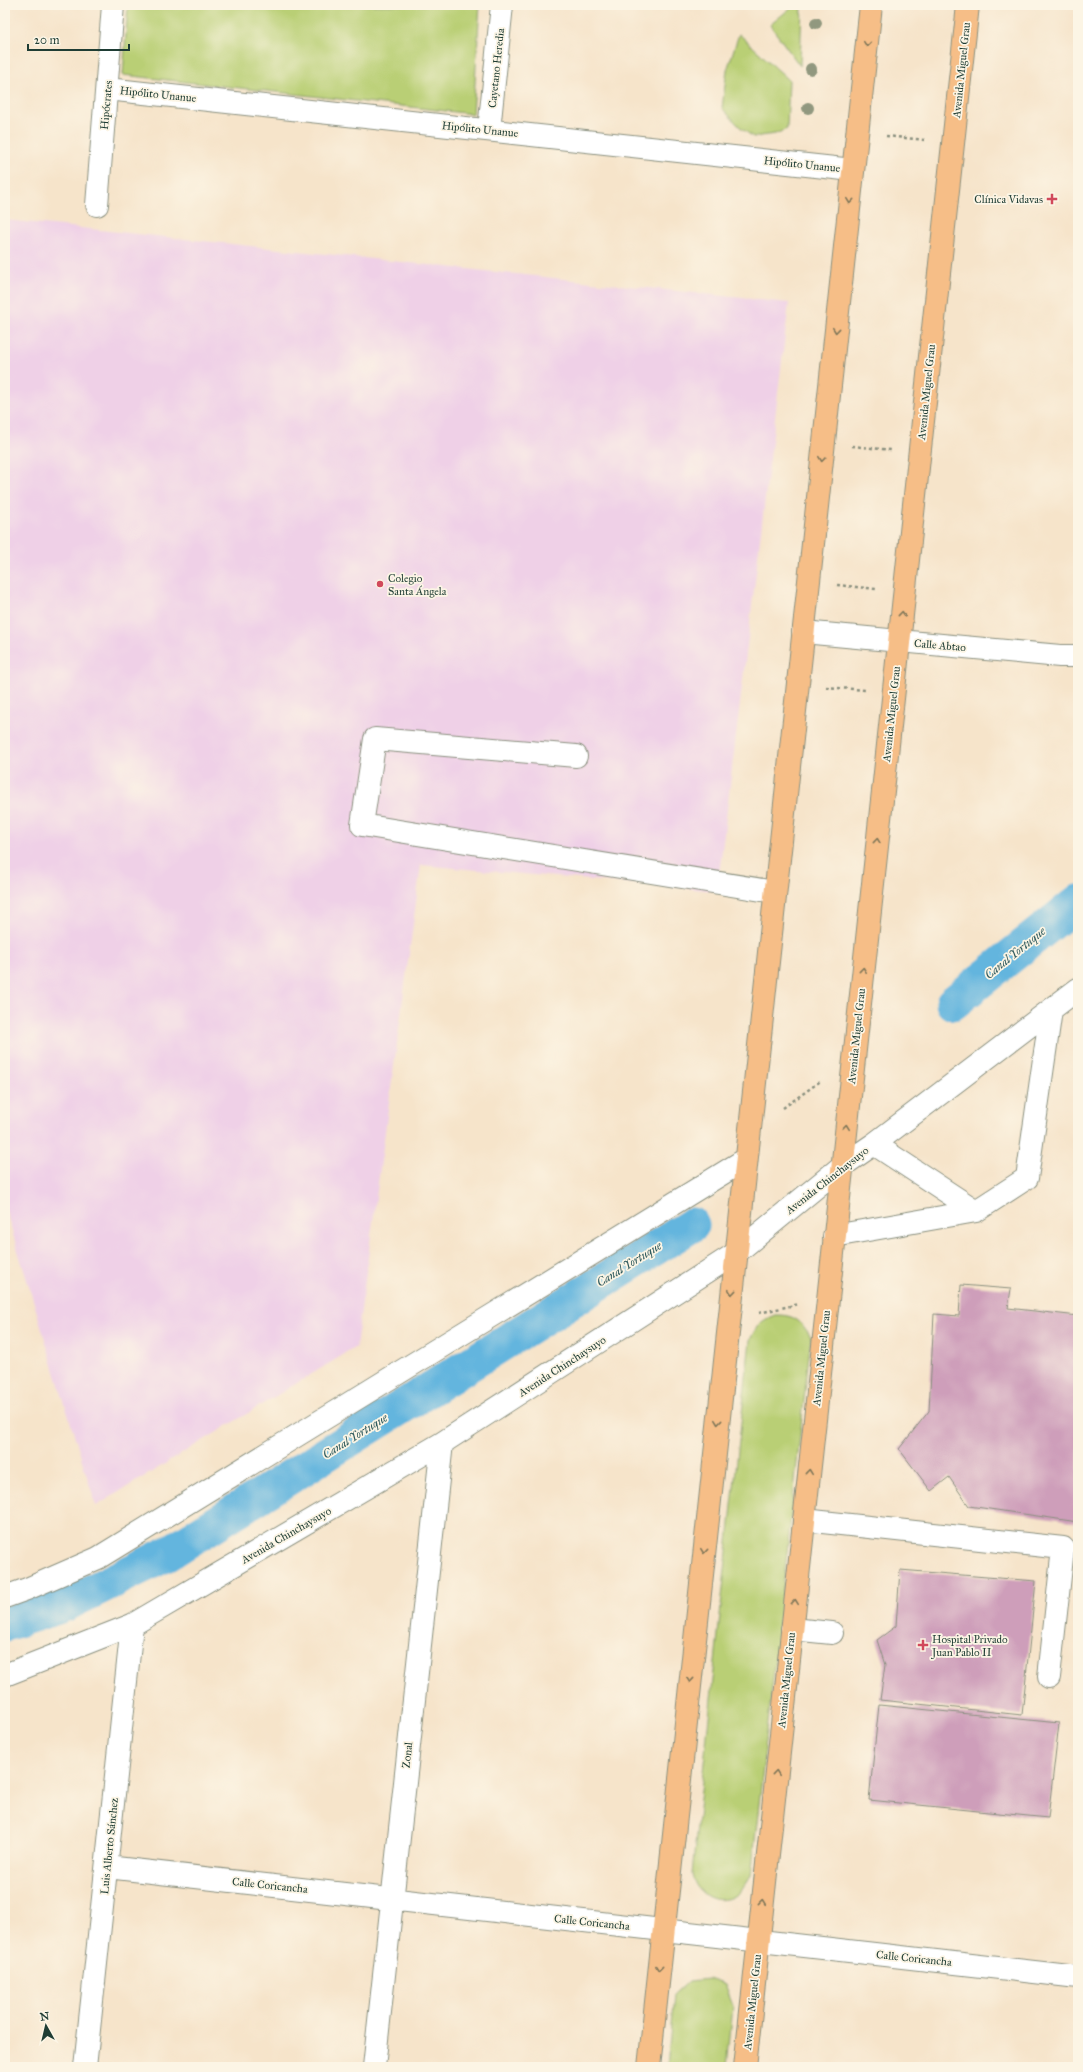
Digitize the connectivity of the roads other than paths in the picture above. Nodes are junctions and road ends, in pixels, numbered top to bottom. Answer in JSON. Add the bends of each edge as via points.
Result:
{"nodes":[{"id":1,"x":113,"y":5,"type":"edge"},
{"id":2,"x":502,"y":5,"type":"edge"},
{"id":3,"x":871,"y":5,"type":"edge"},
{"id":4,"x":968,"y":5,"type":"edge"},
{"id":5,"x":107,"y":89,"type":"junction"},
{"id":6,"x":489,"y":130,"type":"junction"},
{"id":7,"x":853,"y":170,"type":"junction"},
{"id":8,"x":97,"y":205,"type":"dead end"},
{"id":9,"x":803,"y":632,"type":"junction"},
{"id":10,"x":899,"y":642,"type":"junction"},
{"id":11,"x":1078,"y":656,"type":"edge"},
{"id":12,"x":576,"y":756,"type":"dead end"},
{"id":13,"x":775,"y":892,"type":"junction"},
{"id":14,"x":1078,"y":990,"type":"edge"},
{"id":15,"x":1051,"y":1010,"type":"junction"},
{"id":16,"x":874,"y":1144,"type":"junction"},
{"id":17,"x":746,"y":1160,"type":"junction"},
{"id":18,"x":842,"y":1166,"type":"junction"},
{"id":19,"x":976,"y":1211,"type":"junction"},
{"id":20,"x":834,"y":1236,"type":"junction"},
{"id":21,"x":736,"y":1254,"type":"junction"},
{"id":22,"x":442,"y":1443,"type":"junction"},
{"id":23,"x":804,"y":1520,"type":"junction"},
{"id":24,"x":5,"y":1597,"type":"edge"},
{"id":25,"x":132,"y":1625,"type":"junction"},
{"id":26,"x":792,"y":1629,"type":"junction"},
{"id":27,"x":832,"y":1633,"type":"dead end"},
{"id":28,"x":5,"y":1675,"type":"edge"},
{"id":29,"x":1049,"y":1677,"type":"dead end"},
{"id":30,"x":106,"y":1867,"type":"junction"},
{"id":31,"x":391,"y":1899,"type":"junction"},
{"id":32,"x":664,"y":1930,"type":"junction"},
{"id":33,"x":758,"y":1941,"type":"junction"},
{"id":34,"x":1078,"y":1977,"type":"edge"},
{"id":35,"x":85,"y":2067,"type":"edge"},
{"id":36,"x":374,"y":2067,"type":"edge"},
{"id":37,"x":649,"y":2067,"type":"edge"},
{"id":38,"x":745,"y":2067,"type":"edge"}],
"edges":[{"from":1,"to":5,"type":"street","name":"Hipócrates"},
{"from":2,"to":6,"type":"street","name":"Cayetano Heredia"},
{"from":3,"to":7,"type":"main road","one_way":true},
{"from":10,"to":4,"type":"main road","name":"Avenida Miguel Grau","one_way":true},
{"from":5,"to":6,"type":"street","name":"Hipólito Unanue"},
{"from":5,"to":8,"type":"street","name":"Hipócrates"},
{"from":6,"to":7,"type":"street","name":"Hipólito Unanue"},
{"from":7,"to":9,"type":"main road","one_way":true},
{"from":9,"to":10,"type":"street","name":"Calle Abtao"},
{"from":9,"to":13,"type":"main road"},
{"from":10,"to":11,"type":"street","name":"Calle Abtao"},
{"from":18,"to":10,"type":"main road","name":"Avenida Miguel Grau","one_way":true},
{"from":12,"to":13,"type":"street","via":[[375,740],[362,826]]},
{"from":13,"to":17,"type":"main road"},
{"from":14,"to":15,"type":"street","name":"Avenida Chinchaysuyo"},
{"from":15,"to":16,"type":"street","name":"Avenida Chinchaysuyo"},
{"from":15,"to":19,"type":"street","via":[[1026,1178]]},
{"from":16,"to":18,"type":"street","name":"Avenida Chinchaysuyo"},
{"from":16,"to":19,"type":"street"},
{"from":17,"to":21,"type":"main road"},
{"from":17,"to":24,"type":"street","via":[[98,1558]]},
{"from":18,"to":20,"type":"main road","name":"Avenida Miguel Grau"},
{"from":18,"to":21,"type":"street","name":"Avenida Chinchaysuyo"},
{"from":19,"to":20,"type":"street"},
{"from":23,"to":20,"type":"main road","name":"Avenida Miguel Grau","one_way":true},
{"from":21,"to":22,"type":"street","name":"Avenida Chinchaysuyo"},
{"from":21,"to":32,"type":"main road","one_way":true},
{"from":22,"to":25,"type":"street","name":"Avenida Chinchaysuyo"},
{"from":22,"to":31,"type":"street","name":"Zonal"},
{"from":26,"to":23,"type":"main road","name":"Avenida Miguel Grau","one_way":true},
{"from":23,"to":29,"type":"street","via":[[1063,1548]]},
{"from":25,"to":28,"type":"street","name":"Avenida Chinchaysuyo"},
{"from":25,"to":30,"type":"street","name":"Luis Alberto Sánchez"},
{"from":26,"to":27,"type":"street"},
{"from":33,"to":26,"type":"main road","name":"Avenida Miguel Grau","one_way":true},
{"from":30,"to":31,"type":"street","name":"Calle Coricancha"},
{"from":30,"to":35,"type":"street","name":"Luis Alberto Sánchez"},
{"from":31,"to":32,"type":"street","name":"Calle Coricancha"},
{"from":31,"to":36,"type":"street","name":"Zonal"},
{"from":32,"to":33,"type":"street","name":"Calle Coricancha"},
{"from":32,"to":37,"type":"main road","one_way":true},
{"from":33,"to":34,"type":"street","name":"Calle Coricancha"},
{"from":33,"to":38,"type":"main road","name":"Avenida Miguel Grau"}]}
